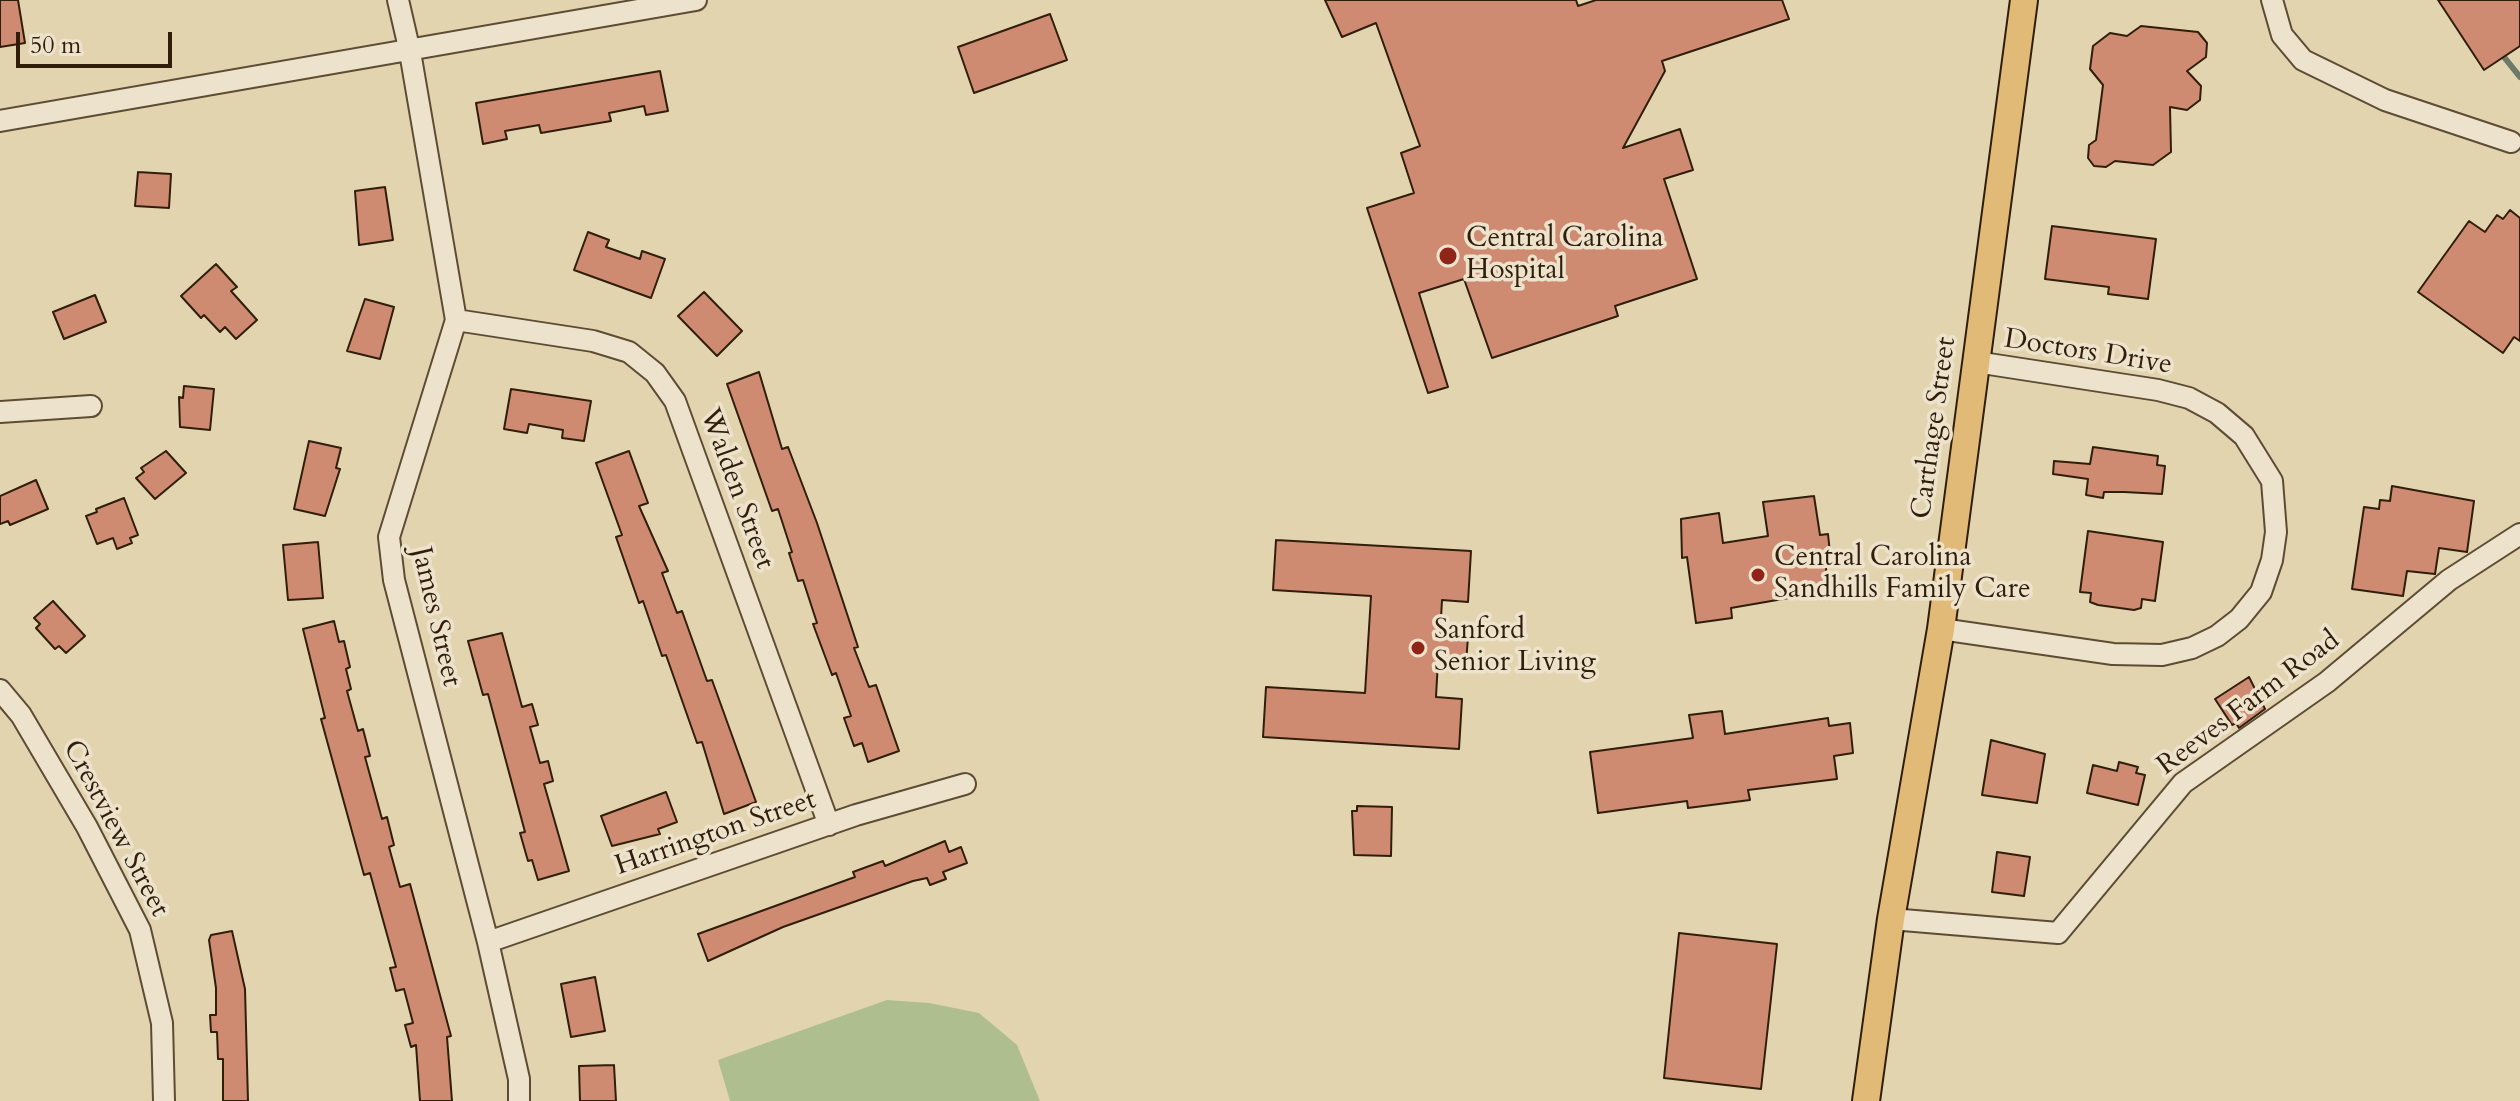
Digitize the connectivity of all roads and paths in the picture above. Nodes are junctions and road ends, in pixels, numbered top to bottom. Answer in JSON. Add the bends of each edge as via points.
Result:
{"nodes":[{"id":1,"x":398,"y":0,"type":"edge"},
{"id":2,"x":696,"y":0,"type":"edge"},
{"id":3,"x":2024,"y":0,"type":"edge"},
{"id":4,"x":2272,"y":0,"type":"edge"},
{"id":5,"x":410,"y":52,"type":"junction"},
{"id":6,"x":0,"y":121,"type":"edge"},
{"id":7,"x":2511,"y":142,"type":"dead end"},
{"id":8,"x":456,"y":320,"type":"junction"},
{"id":9,"x":1976,"y":362,"type":"junction"},
{"id":10,"x":91,"y":406,"type":"dead end"},
{"id":11,"x":0,"y":412,"type":"edge"},
{"id":12,"x":2520,"y":534,"type":"edge"},
{"id":13,"x":1941,"y":629,"type":"junction"},
{"id":14,"x":0,"y":690,"type":"edge"},
{"id":15,"x":965,"y":784,"type":"dead end"},
{"id":16,"x":829,"y":825,"type":"junction"},
{"id":17,"x":1891,"y":919,"type":"junction"},
{"id":18,"x":488,"y":942,"type":"junction"},
{"id":19,"x":164,"y":1101,"type":"edge"},
{"id":20,"x":519,"y":1101,"type":"edge"},
{"id":21,"x":1866,"y":1101,"type":"edge"}],
"edges":[{"from":1,"to":5,"type":"street","name":"James Street"},
{"from":2,"to":5,"type":"street"},
{"from":3,"to":9,"type":"main road","name":"Carthage Street"},
{"from":4,"to":7,"type":"street","via":[[2282,35],[2313,66],[2385,100]]},
{"from":5,"to":6,"type":"street"},
{"from":5,"to":8,"type":"street","name":"James Street"},
{"from":8,"to":16,"type":"street","name":"Walden Street","via":[[593,341],[629,352],[655,373],[675,401]]},
{"from":8,"to":18,"type":"street","name":"James Street","via":[[389,537],[394,580]]},
{"from":9,"to":13,"type":"main road","name":"Carthage Street"},
{"from":9,"to":13,"type":"street","name":"Doctors Drive","via":[[2158,390],[2217,413],[2244,436],[2272,481],[2276,532],[2261,592],[2239,619],[2192,648],[2162,655],[2113,654]]},
{"from":10,"to":11,"type":"street"},
{"from":12,"to":17,"type":"street","name":"Reeves Farm Road","via":[[2449,580],[2327,682],[2183,783],[2058,933]]},
{"from":13,"to":17,"type":"main road","name":"Carthage Street"},
{"from":14,"to":19,"type":"street","name":"Crestview Street","via":[[21,715],[87,827],[140,930],[162,1023]]},
{"from":15,"to":16,"type":"street","name":"Harrington Street"},
{"from":16,"to":18,"type":"street","name":"Harrington Street"},
{"from":17,"to":21,"type":"main road","name":"Carthage Street"},
{"from":18,"to":20,"type":"street","name":"James Street","via":[[519,1079]]}]}
